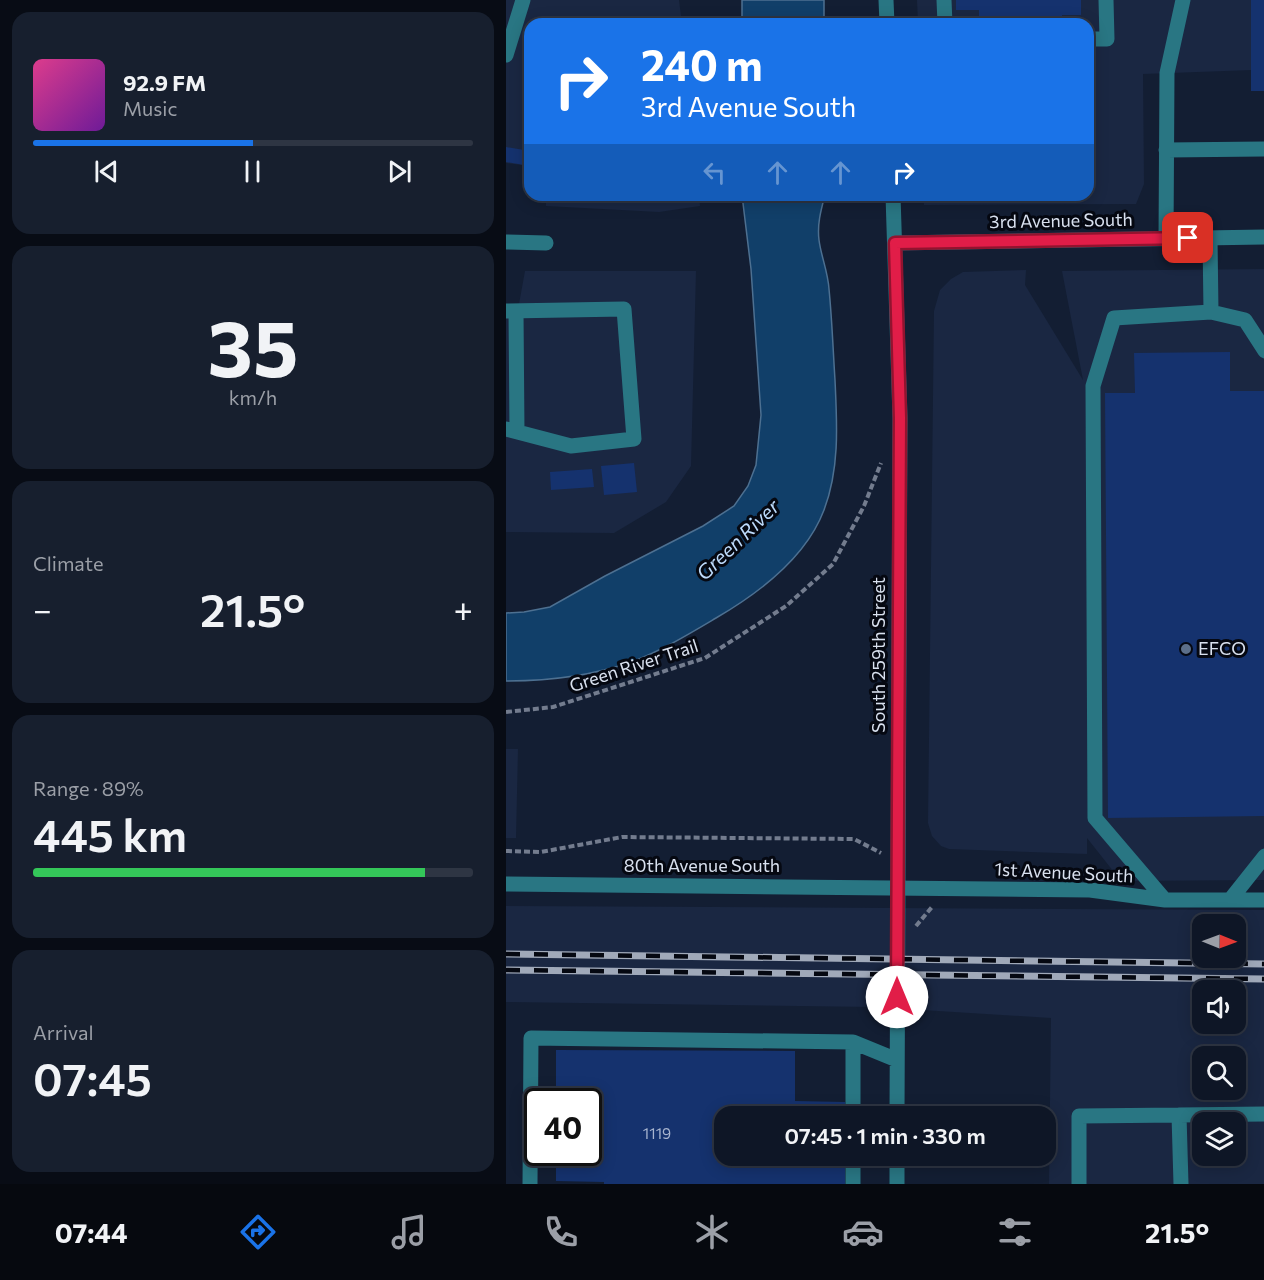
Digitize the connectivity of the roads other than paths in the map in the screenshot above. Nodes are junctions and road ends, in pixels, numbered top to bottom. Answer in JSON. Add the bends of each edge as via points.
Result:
{"nodes":[{"id":1,"x":523,"y":0,"type":"edge"},
{"id":2,"x":886,"y":0,"type":"edge"},
{"id":3,"x":944,"y":0,"type":"edge"},
{"id":4,"x":1106,"y":0,"type":"edge"},
{"id":5,"x":1183,"y":0,"type":"edge"},
{"id":6,"x":887,"y":18,"type":"edge"},
{"id":7,"x":945,"y":18,"type":"edge"},
{"id":8,"x":1094,"y":39,"type":"edge"},
{"id":9,"x":506,"y":55,"type":"edge"},
{"id":10,"x":1265,"y":149,"type":"edge"},
{"id":11,"x":1166,"y":150,"type":"junction"},
{"id":12,"x":893,"y":201,"type":"edge"},
{"id":13,"x":1265,"y":237,"type":"edge"},
{"id":14,"x":1210,"y":238,"type":"junction"},
{"id":15,"x":1166,"y":239,"type":"junction"},
{"id":16,"x":506,"y":242,"type":"edge"},
{"id":17,"x":546,"y":243,"type":"dead end"},
{"id":18,"x":895,"y":243,"type":"junction"},
{"id":19,"x":511,"y":311,"type":"edge"},
{"id":20,"x":1211,"y":312,"type":"junction"},
{"id":21,"x":1265,"y":351,"type":"edge"},
{"id":22,"x":511,"y":430,"type":"edge"},
{"id":23,"x":1265,"y":856,"type":"edge"},
{"id":24,"x":506,"y":884,"type":"edge"},
{"id":25,"x":898,"y":887,"type":"junction"},
{"id":26,"x":1165,"y":900,"type":"junction"},
{"id":27,"x":1230,"y":900,"type":"junction"},
{"id":28,"x":1265,"y":900,"type":"edge"},
{"id":29,"x":853,"y":1042,"type":"junction"},
{"id":30,"x":898,"y":1060,"type":"junction"},
{"id":31,"x":853,"y":1106,"type":"edge"},
{"id":32,"x":897,"y":1106,"type":"edge"},
{"id":33,"x":1179,"y":1114,"type":"junction"},
{"id":34,"x":1265,"y":1114,"type":"edge"},
{"id":35,"x":853,"y":1166,"type":"edge"},
{"id":36,"x":897,"y":1166,"type":"edge"},
{"id":37,"x":530,"y":1184,"type":"edge"},
{"id":38,"x":853,"y":1184,"type":"edge"},
{"id":39,"x":897,"y":1184,"type":"edge"},
{"id":40,"x":1079,"y":1184,"type":"edge"},
{"id":41,"x":1181,"y":1184,"type":"edge"}],
"edges":[{"from":1,"to":9,"type":"street"},
{"from":2,"to":6,"type":"street"},
{"from":3,"to":7,"type":"street"},
{"from":4,"to":8,"type":"street","via":[[1107,39]]},
{"from":5,"to":11,"type":"street","via":[[1167,73]]},
{"from":10,"to":11,"type":"street"},
{"from":11,"to":15,"type":"street"},
{"from":12,"to":18,"type":"street","name":"South 259th Street"},
{"from":13,"to":14,"type":"street","name":"3rd Avenue South"},
{"from":14,"to":15,"type":"street","name":"3rd Avenue South"},
{"from":14,"to":20,"type":"street"},
{"from":15,"to":18,"type":"street","name":"3rd Avenue South"},
{"from":16,"to":17,"type":"street"},
{"from":18,"to":25,"type":"street","name":"South 259th Street","via":[[900,418]]},
{"from":19,"to":22,"type":"street"},
{"from":19,"to":22,"type":"street","via":[[624,309],[634,439],[570,446]]},
{"from":20,"to":21,"type":"street","via":[[1245,320]]},
{"from":20,"to":26,"type":"street","via":[[1114,318],[1093,386],[1095,818]]},
{"from":23,"to":27,"type":"street"},
{"from":24,"to":25,"type":"street","name":"80th Avenue South"},
{"from":25,"to":26,"type":"street","name":"1st Avenue South","via":[[1090,890]]},
{"from":25,"to":30,"type":"street","name":"South 259th Street"},
{"from":26,"to":27,"type":"street","name":"1st Avenue South"},
{"from":27,"to":28,"type":"street","name":"1st Avenue South"},
{"from":29,"to":30,"type":"street"},
{"from":29,"to":31,"type":"street"},
{"from":29,"to":37,"type":"street","via":[[531,1038]]},
{"from":30,"to":32,"type":"street","name":"South 259th Street"},
{"from":33,"to":34,"type":"street"},
{"from":33,"to":40,"type":"street","via":[[1079,1116]]},
{"from":33,"to":41,"type":"street"},
{"from":35,"to":38,"type":"street"},
{"from":36,"to":39,"type":"street"}]}
